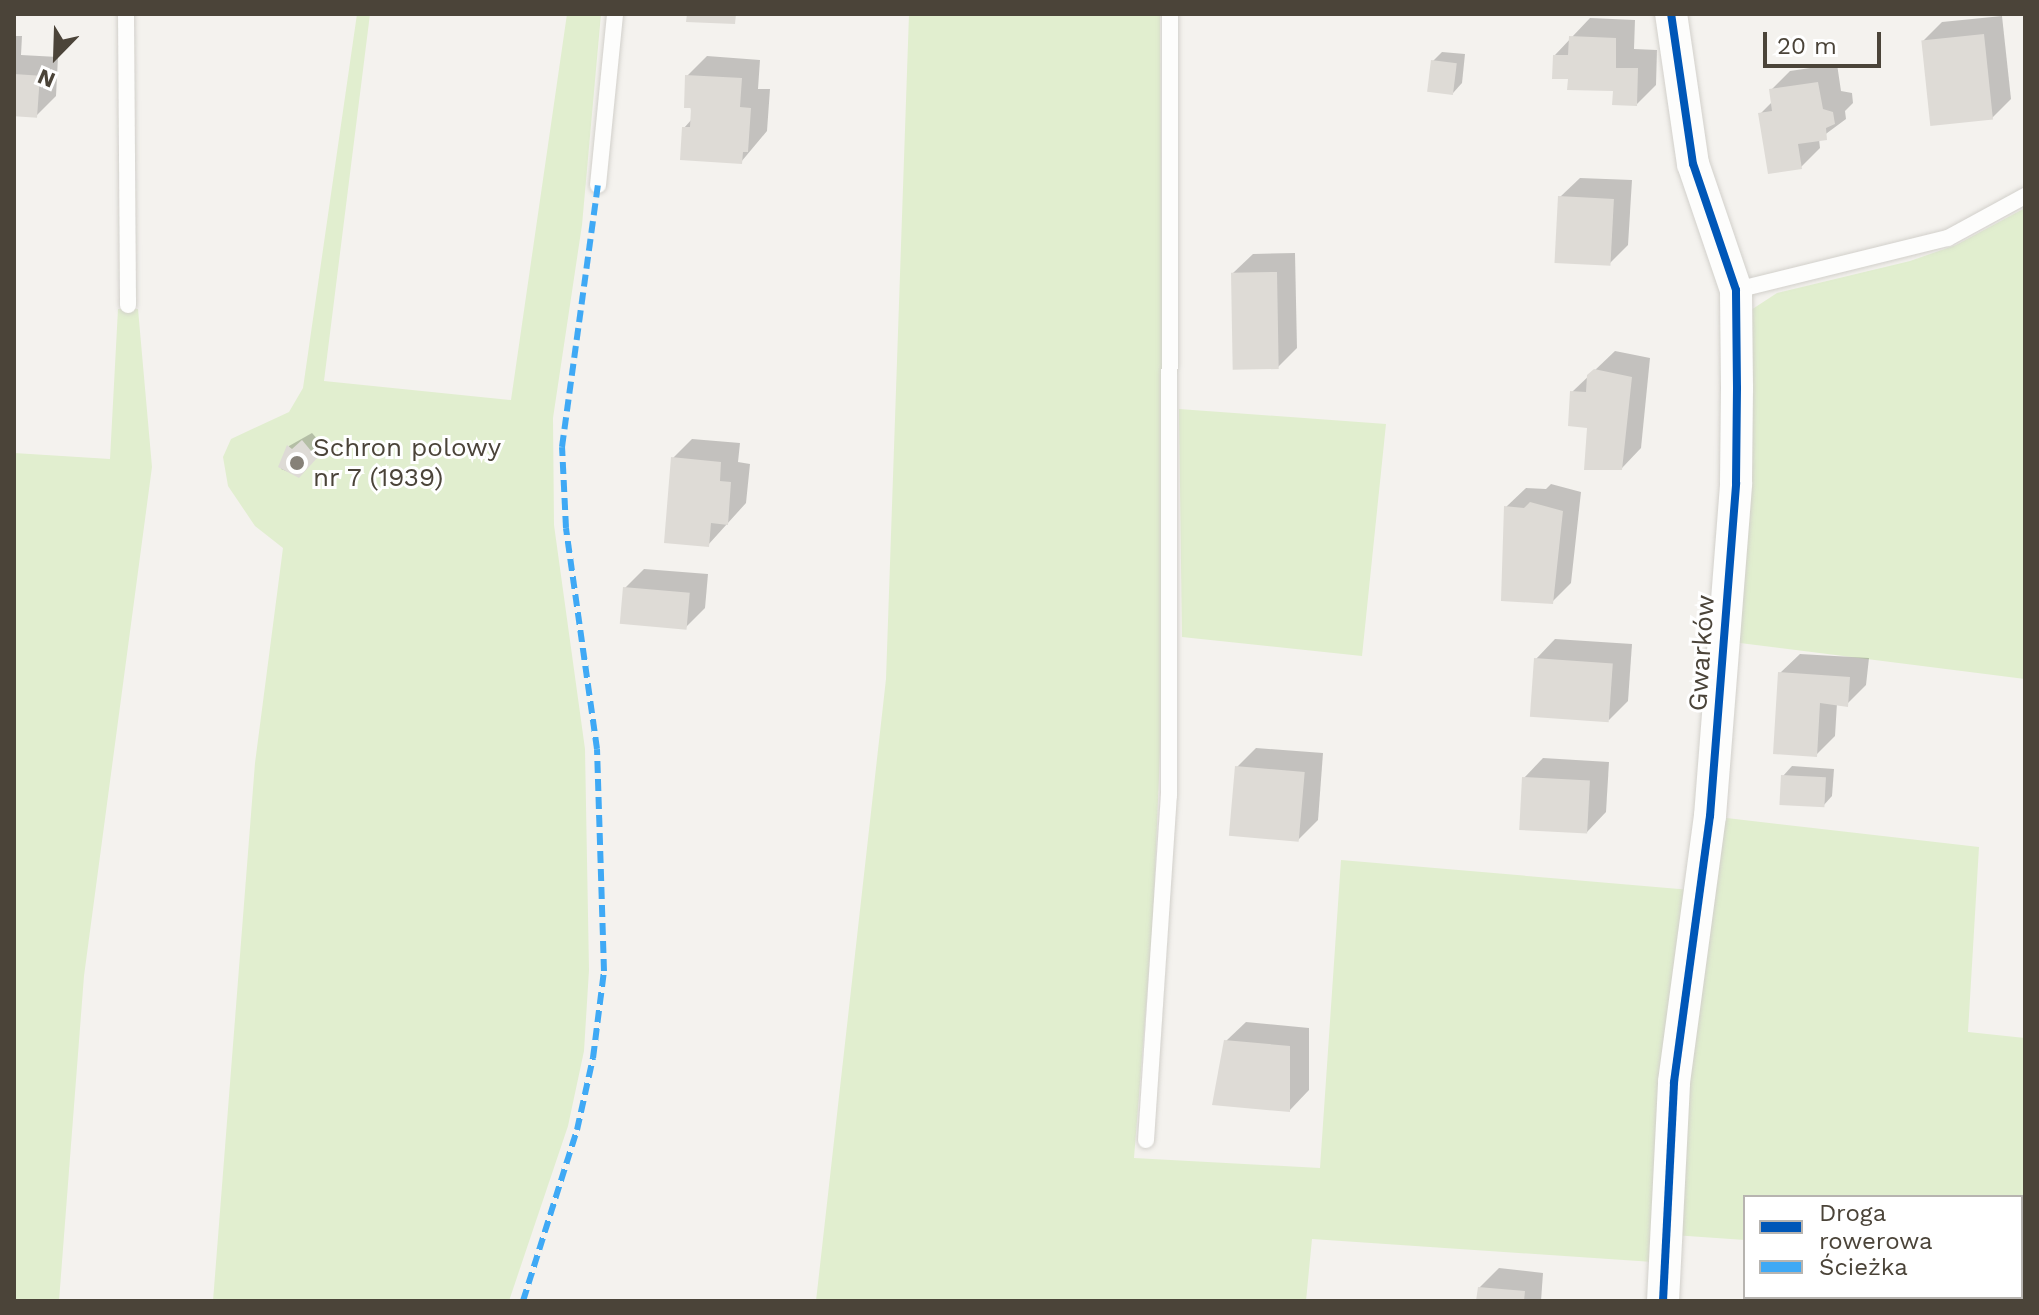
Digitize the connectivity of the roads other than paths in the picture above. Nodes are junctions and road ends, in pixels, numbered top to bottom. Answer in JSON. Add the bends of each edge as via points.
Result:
{"nodes":[{"id":1,"x":126,"y":14,"type":"edge"},
{"id":2,"x":615,"y":14,"type":"edge"},
{"id":3,"x":1170,"y":14,"type":"edge"},
{"id":4,"x":1671,"y":14,"type":"edge"},
{"id":5,"x":598,"y":185,"type":"dead end"},
{"id":6,"x":2025,"y":196,"type":"edge"},
{"id":7,"x":1736,"y":290,"type":"junction"},
{"id":8,"x":128,"y":305,"type":"dead end"},
{"id":9,"x":1146,"y":1140,"type":"dead end"},
{"id":10,"x":1663,"y":1301,"type":"edge"}],
"edges":[{"from":1,"to":8,"type":"lane"},
{"from":2,"to":5,"type":"lane"},
{"from":3,"to":9,"type":"lane","via":[[1170,780]]},
{"from":4,"to":7,"type":"street","name":"Gwarków","via":[[1693,164]]},
{"from":6,"to":7,"type":"lane","via":[[1948,238]]},
{"from":7,"to":10,"type":"street","name":"Gwarków","via":[[1736,483],[1710,816],[1674,1082]]}]}
